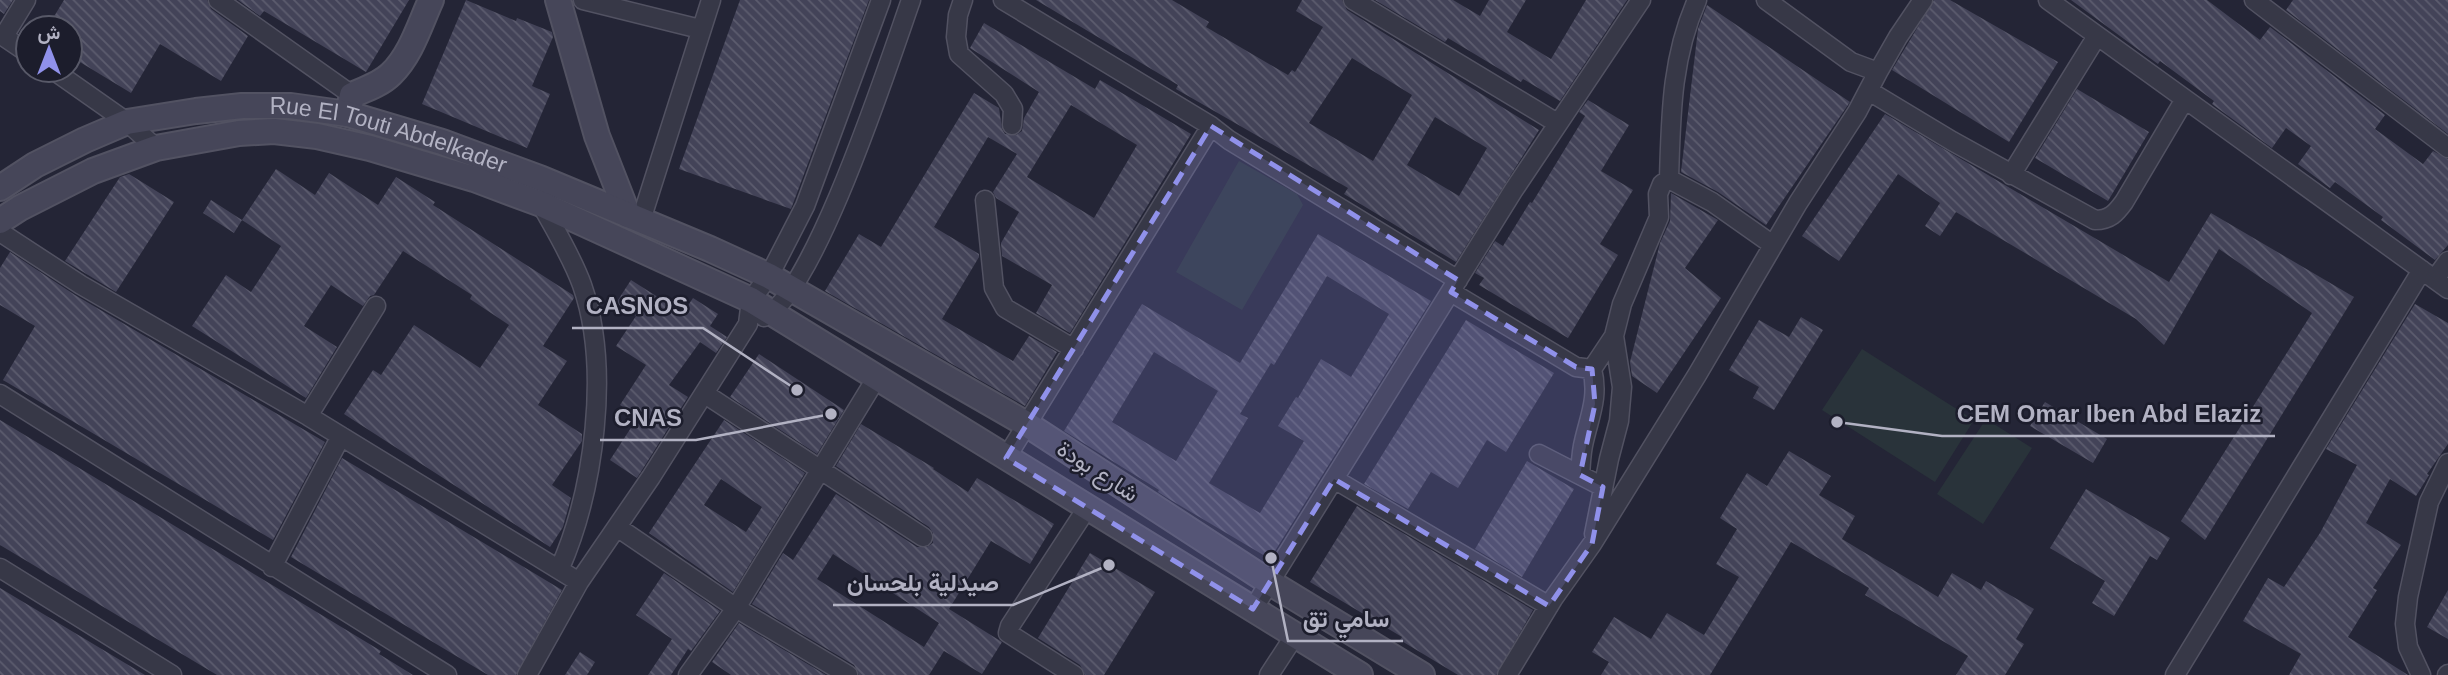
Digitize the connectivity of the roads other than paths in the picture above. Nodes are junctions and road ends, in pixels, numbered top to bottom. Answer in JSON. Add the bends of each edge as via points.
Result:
{"nodes":[{"id":1,"x":26,"y":0,"type":"edge"},
{"id":2,"x":218,"y":0,"type":"edge"},
{"id":3,"x":431,"y":0,"type":"edge"},
{"id":4,"x":583,"y":0,"type":"edge"},
{"id":5,"x":711,"y":0,"type":"edge"},
{"id":6,"x":881,"y":0,"type":"edge"},
{"id":7,"x":911,"y":0,"type":"edge"},
{"id":8,"x":963,"y":0,"type":"edge"},
{"id":9,"x":1003,"y":0,"type":"edge"},
{"id":10,"x":1353,"y":0,"type":"edge"},
{"id":11,"x":1640,"y":0,"type":"edge"},
{"id":12,"x":1697,"y":0,"type":"edge"},
{"id":13,"x":1766,"y":0,"type":"edge"},
{"id":14,"x":1923,"y":0,"type":"edge"},
{"id":15,"x":2048,"y":0,"type":"edge"},
{"id":16,"x":554,"y":1,"type":"edge"},
{"id":17,"x":2257,"y":1,"type":"edge"},
{"id":18,"x":700,"y":29,"type":"junction"},
{"id":19,"x":2,"y":35,"type":"edge"},
{"id":20,"x":2097,"y":36,"type":"junction"},
{"id":21,"x":1878,"y":72,"type":"junction"},
{"id":22,"x":72,"y":84,"type":"edge"},
{"id":23,"x":1869,"y":90,"type":"junction"},
{"id":24,"x":2185,"y":99,"type":"junction"},
{"id":25,"x":350,"y":104,"type":"junction"},
{"id":26,"x":127,"y":122,"type":"junction"},
{"id":27,"x":1557,"y":123,"type":"junction"},
{"id":28,"x":1012,"y":125,"type":"dead end"},
{"id":29,"x":1211,"y":126,"type":"junction"},
{"id":30,"x":156,"y":148,"type":"junction"},
{"id":31,"x":2448,"y":148,"type":"edge"},
{"id":32,"x":2011,"y":175,"type":"junction"},
{"id":33,"x":1669,"y":178,"type":"junction"},
{"id":34,"x":0,"y":188,"type":"edge"},
{"id":35,"x":985,"y":200,"type":"dead end"},
{"id":36,"x":541,"y":204,"type":"junction"},
{"id":37,"x":635,"y":217,"type":"junction"},
{"id":38,"x":0,"y":221,"type":"edge"},
{"id":39,"x":0,"y":232,"type":"edge"},
{"id":40,"x":1773,"y":244,"type":"junction"},
{"id":41,"x":2448,"y":261,"type":"edge"},
{"id":42,"x":769,"y":276,"type":"junction"},
{"id":43,"x":2435,"y":279,"type":"edge"},
{"id":44,"x":1454,"y":286,"type":"junction"},
{"id":45,"x":792,"y":290,"type":"junction"},
{"id":46,"x":376,"y":306,"type":"dead end"},
{"id":47,"x":750,"y":312,"type":"junction"},
{"id":48,"x":774,"y":313,"type":"junction"},
{"id":49,"x":1614,"y":335,"type":"junction"},
{"id":50,"x":1074,"y":349,"type":"junction"},
{"id":51,"x":1592,"y":369,"type":"junction"},
{"id":52,"x":877,"y":377,"type":"junction"},
{"id":53,"x":0,"y":394,"type":"edge"},
{"id":54,"x":705,"y":394,"type":"junction"},
{"id":55,"x":308,"y":416,"type":"junction"},
{"id":56,"x":1028,"y":425,"type":"junction"},
{"id":57,"x":341,"y":436,"type":"junction"},
{"id":58,"x":1539,"y":454,"type":"dead end"},
{"id":59,"x":1006,"y":458,"type":"junction"},
{"id":60,"x":2448,"y":463,"type":"edge"},
{"id":61,"x":820,"y":470,"type":"junction"},
{"id":62,"x":1580,"y":475,"type":"junction"},
{"id":63,"x":1334,"y":479,"type":"junction"},
{"id":64,"x":1603,"y":487,"type":"junction"},
{"id":65,"x":1087,"y":508,"type":"junction"},
{"id":66,"x":617,"y":527,"type":"junction"},
{"id":67,"x":923,"y":537,"type":"dead end"},
{"id":68,"x":1592,"y":544,"type":"junction"},
{"id":69,"x":272,"y":567,"type":"junction"},
{"id":70,"x":0,"y":568,"type":"edge"},
{"id":71,"x":560,"y":568,"type":"junction"},
{"id":72,"x":579,"y":582,"type":"junction"},
{"id":73,"x":1269,"y":582,"type":"junction"},
{"id":74,"x":1549,"y":606,"type":"junction"},
{"id":75,"x":736,"y":608,"type":"junction"},
{"id":76,"x":1253,"y":609,"type":"junction"},
{"id":77,"x":1295,"y":635,"type":"junction"},
{"id":78,"x":692,"y":674,"type":"edge"},
{"id":79,"x":172,"y":675,"type":"edge"},
{"id":80,"x":447,"y":675,"type":"edge"},
{"id":81,"x":527,"y":675,"type":"edge"},
{"id":82,"x":848,"y":675,"type":"edge"},
{"id":83,"x":1073,"y":675,"type":"edge"},
{"id":84,"x":1269,"y":675,"type":"edge"},
{"id":85,"x":1360,"y":675,"type":"edge"},
{"id":86,"x":1422,"y":675,"type":"edge"},
{"id":87,"x":1507,"y":675,"type":"edge"},
{"id":88,"x":2175,"y":675,"type":"edge"},
{"id":89,"x":2421,"y":675,"type":"edge"}],
"edges":[{"from":1,"to":19,"type":"street"},
{"from":2,"to":25,"type":"street"},
{"from":3,"to":25,"type":"street","via":[[392,73]]},
{"from":4,"to":18,"type":"street"},
{"from":5,"to":18,"type":"street"},
{"from":6,"to":42,"type":"street","via":[[805,206]]},
{"from":7,"to":45,"type":"street","via":[[831,217]]},
{"from":8,"to":28,"type":"street","via":[[956,37],[959,54],[1004,94],[1013,109]]},
{"from":9,"to":29,"type":"street"},
{"from":10,"to":27,"type":"street"},
{"from":11,"to":27,"type":"street"},
{"from":12,"to":33,"type":"street","via":[[1685,29],[1672,96]]},
{"from":13,"to":21,"type":"street","via":[[1851,62]]},
{"from":14,"to":21,"type":"street"},
{"from":15,"to":20,"type":"street"},
{"from":16,"to":37,"type":"street","via":[[597,136]]},
{"from":17,"to":31,"type":"street"},
{"from":18,"to":37,"type":"street"},
{"from":20,"to":24,"type":"street"},
{"from":20,"to":32,"type":"street"},
{"from":21,"to":23,"type":"street"},
{"from":22,"to":26,"type":"street"},
{"from":23,"to":32,"type":"street"},
{"from":23,"to":40,"type":"street"},
{"from":24,"to":32,"type":"street","via":[[2124,202],[2104,219],[2095,219]]},
{"from":24,"to":43,"type":"street"},
{"from":25,"to":26,"type":"street","name":"Rue El Touti Abdelkader","via":[[242,106]]},
{"from":25,"to":37,"type":"street","name":"Rue El Touti Abdelkader"},
{"from":26,"to":30,"type":"street"},
{"from":26,"to":34,"type":"street","name":"Rue El Touti Abdelkader","via":[[35,165]]},
{"from":27,"to":44,"type":"street"},
{"from":29,"to":44,"type":"street"},
{"from":29,"to":50,"type":"street"},
{"from":30,"to":36,"type":"street","name":"Rue El Touti Abdelkader","via":[[239,133],[317,136],[474,179]]},
{"from":30,"to":38,"type":"street","name":"Rue El Touti Abdelkader","via":[[93,171]]},
{"from":33,"to":40,"type":"street"},
{"from":33,"to":49,"type":"street","via":[[1658,194],[1659,217],[1622,304]]},
{"from":35,"to":50,"type":"street","via":[[994,288],[1005,308]]},
{"from":36,"to":47,"type":"street","name":"Rue El Touti Abdelkader"},
{"from":36,"to":71,"type":"street","via":[[583,288],[595,357],[589,469],[578,521]]},
{"from":37,"to":42,"type":"street","name":"Rue El Touti Abdelkader"},
{"from":39,"to":55,"type":"street","via":[[81,285]]},
{"from":40,"to":68,"type":"street"},
{"from":41,"to":43,"type":"street"},
{"from":42,"to":45,"type":"street","name":"شارع بودة"},
{"from":42,"to":47,"type":"street"},
{"from":43,"to":88,"type":"street"},
{"from":44,"to":51,"type":"street","via":[[1576,367]]},
{"from":44,"to":63,"type":"street"},
{"from":45,"to":48,"type":"street"},
{"from":45,"to":56,"type":"street","name":"شارع بودة"},
{"from":46,"to":55,"type":"street"},
{"from":47,"to":48,"type":"street","name":"شارع بودة"},
{"from":47,"to":54,"type":"street"},
{"from":48,"to":52,"type":"street","name":"شارع بودة"},
{"from":49,"to":51,"type":"street"},
{"from":49,"to":64,"type":"street","via":[[1622,387]]},
{"from":50,"to":56,"type":"street"},
{"from":51,"to":62,"type":"street","via":[[1595,404],[1583,443]]},
{"from":52,"to":59,"type":"street","name":"شارع بودة"},
{"from":52,"to":61,"type":"street"},
{"from":53,"to":69,"type":"street"},
{"from":54,"to":61,"type":"street"},
{"from":54,"to":66,"type":"street"},
{"from":55,"to":57,"type":"street"},
{"from":56,"to":59,"type":"street"},
{"from":56,"to":73,"type":"street","name":"شارع بودة"},
{"from":57,"to":69,"type":"street"},
{"from":57,"to":71,"type":"street"},
{"from":58,"to":62,"type":"street"},
{"from":59,"to":65,"type":"street","name":"شارع بودة"},
{"from":60,"to":89,"type":"street","via":[[2429,502],[2408,597],[2408,647]]},
{"from":61,"to":67,"type":"street"},
{"from":61,"to":75,"type":"street"},
{"from":62,"to":64,"type":"street"},
{"from":63,"to":73,"type":"street"},
{"from":63,"to":74,"type":"street"},
{"from":64,"to":68,"type":"street"},
{"from":65,"to":76,"type":"street","name":"شارع بودة"},
{"from":65,"to":83,"type":"street","via":[[1008,633]]},
{"from":66,"to":72,"type":"street"},
{"from":66,"to":75,"type":"street"},
{"from":68,"to":74,"type":"street"},
{"from":69,"to":80,"type":"street"},
{"from":70,"to":79,"type":"street"},
{"from":71,"to":72,"type":"street"},
{"from":72,"to":81,"type":"street"},
{"from":73,"to":76,"type":"street"},
{"from":73,"to":86,"type":"street","name":"شارع بودة"},
{"from":74,"to":87,"type":"street"},
{"from":75,"to":78,"type":"street"},
{"from":75,"to":82,"type":"street"},
{"from":76,"to":77,"type":"street","name":"شارع بودة"},
{"from":77,"to":84,"type":"street"},
{"from":77,"to":85,"type":"street","name":"شارع بودة"}]}
